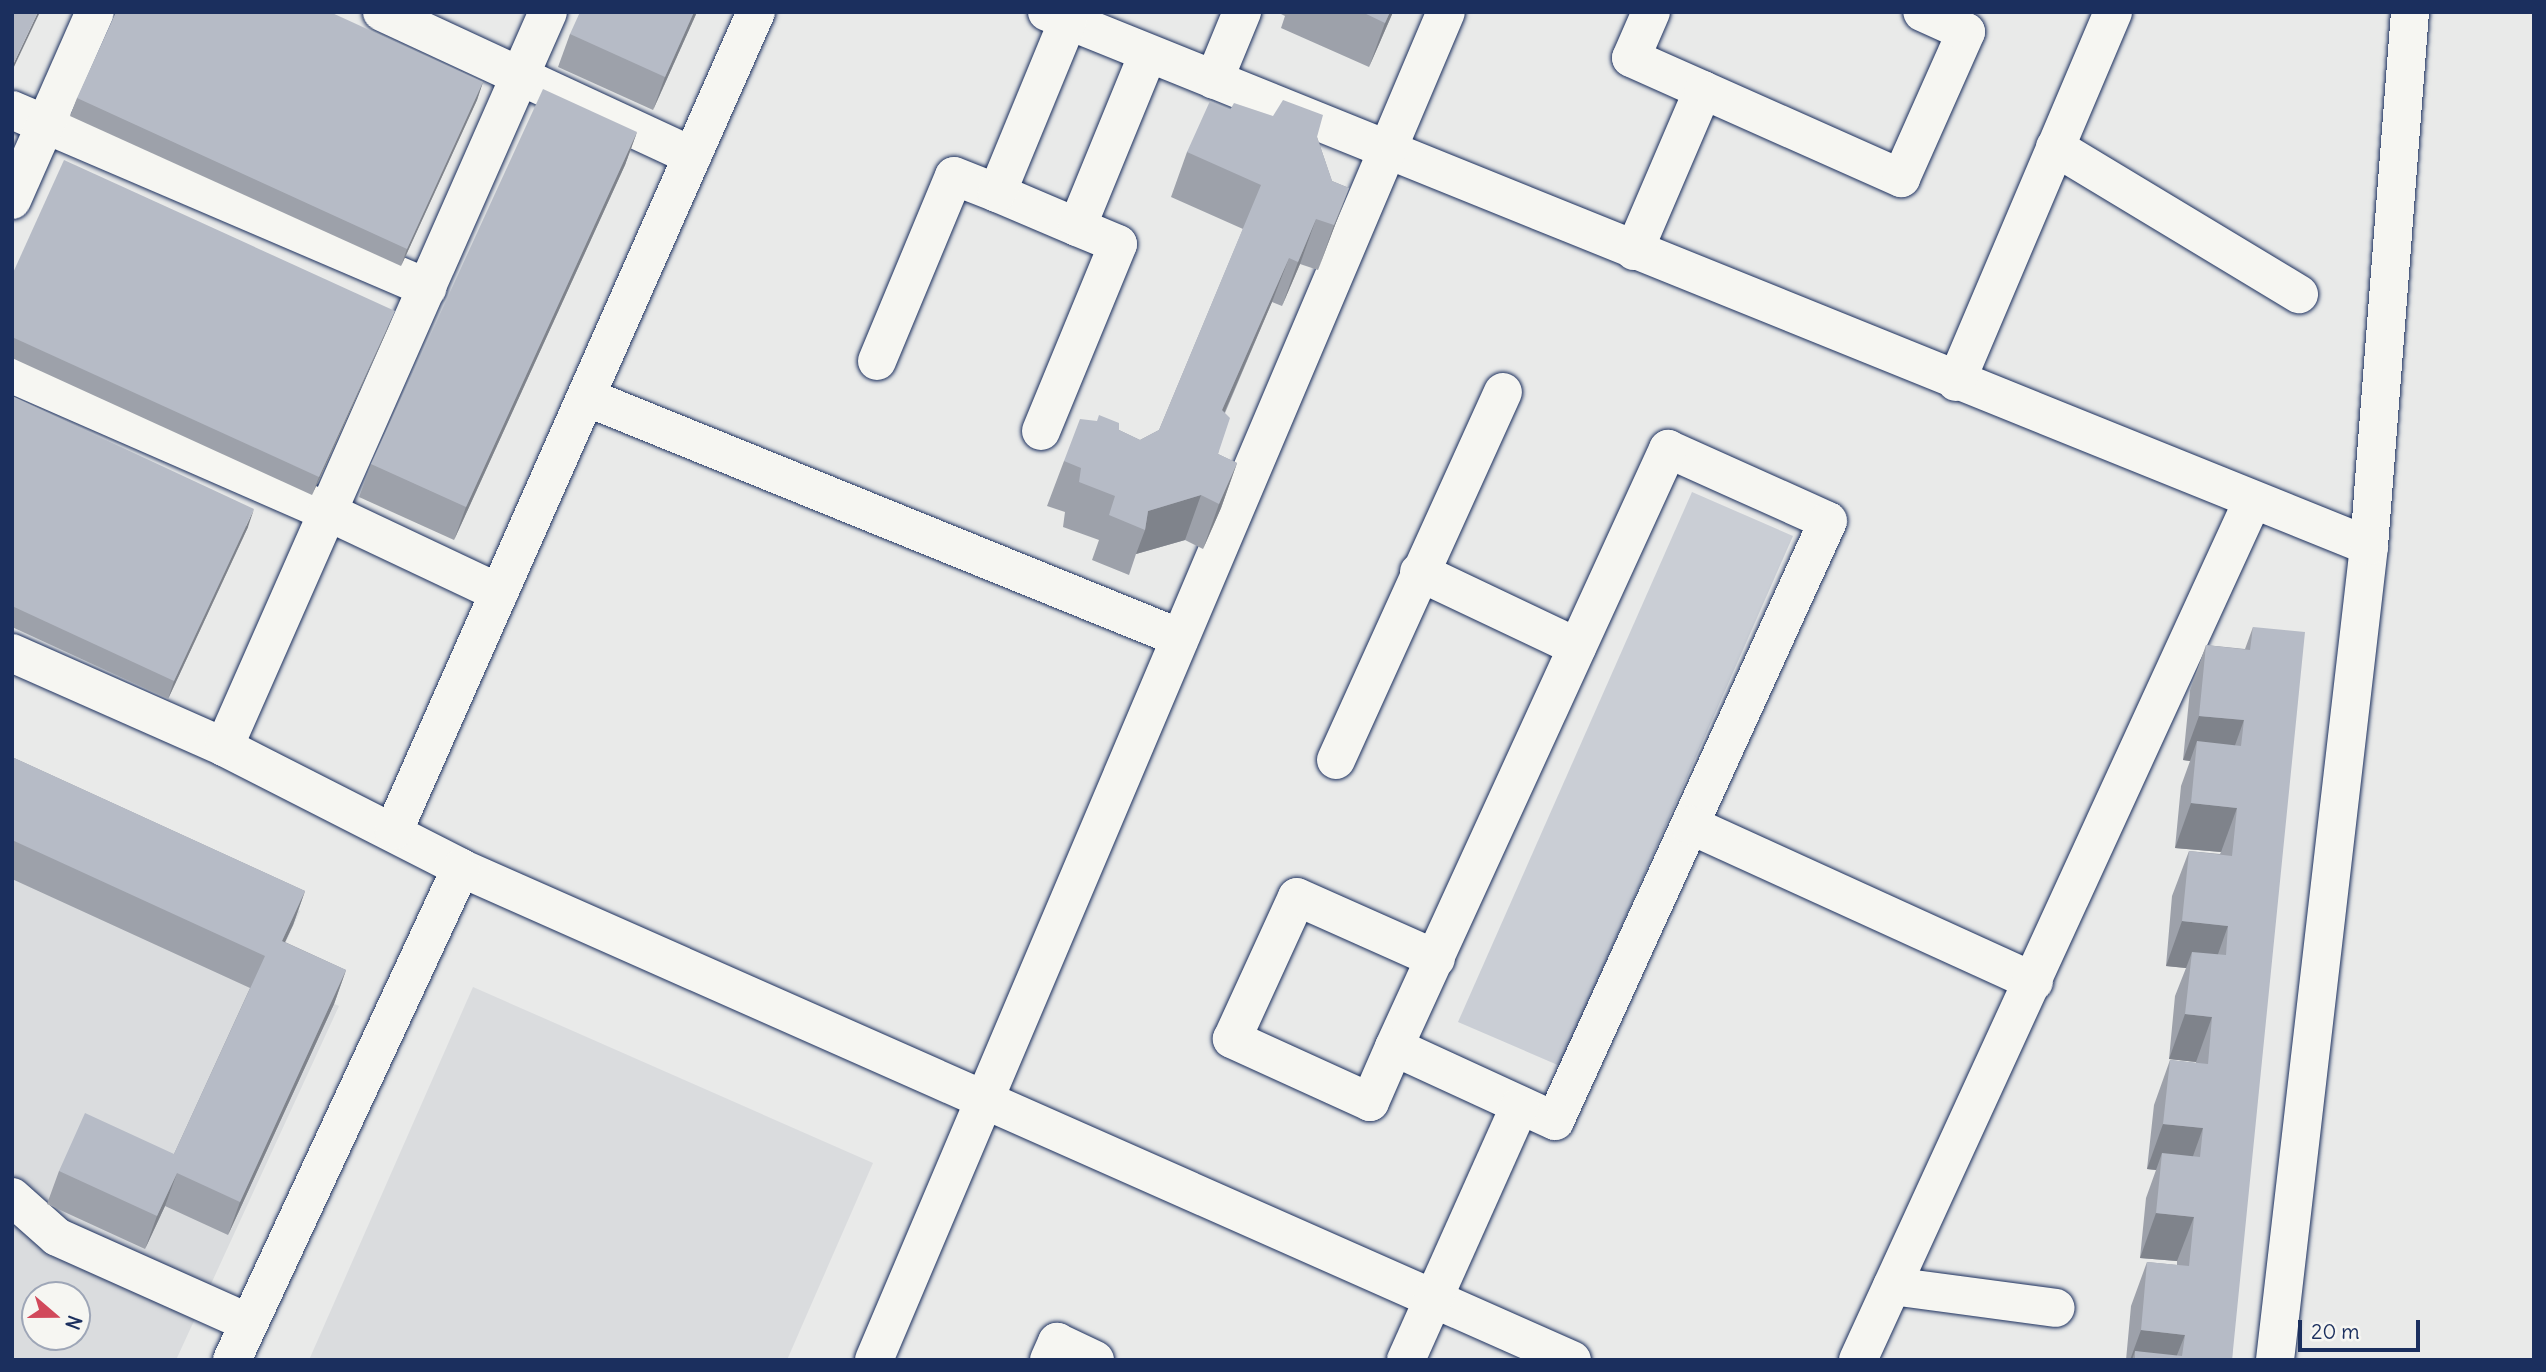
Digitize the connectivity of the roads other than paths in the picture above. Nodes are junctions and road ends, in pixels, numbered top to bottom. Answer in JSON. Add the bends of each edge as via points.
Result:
{"nodes":[{"id":1,"x":95,"y":12,"type":"edge"},
{"id":2,"x":382,"y":12,"type":"edge"},
{"id":3,"x":548,"y":12,"type":"edge"},
{"id":4,"x":755,"y":12,"type":"edge"},
{"id":5,"x":1242,"y":12,"type":"edge"},
{"id":6,"x":1447,"y":12,"type":"edge"},
{"id":7,"x":1651,"y":12,"type":"edge"},
{"id":8,"x":1922,"y":12,"type":"edge"},
{"id":9,"x":2113,"y":12,"type":"edge"},
{"id":10,"x":2410,"y":12,"type":"edge"},
{"id":11,"x":1058,"y":17,"type":"edge"},
{"id":12,"x":1149,"y":54,"type":"junction"},
{"id":13,"x":520,"y":76,"type":"junction"},
{"id":14,"x":1214,"y":80,"type":"junction"},
{"id":15,"x":1703,"y":90,"type":"junction"},
{"id":16,"x":29,"y":117,"type":"edge"},
{"id":17,"x":2055,"y":147,"type":"junction"},
{"id":18,"x":1387,"y":150,"type":"junction"},
{"id":19,"x":692,"y":156,"type":"junction"},
{"id":20,"x":997,"y":193,"type":"junction"},
{"id":21,"x":12,"y":200,"type":"edge"},
{"id":22,"x":1077,"y":227,"type":"junction"},
{"id":23,"x":1634,"y":251,"type":"junction"},
{"id":24,"x":427,"y":288,"type":"junction"},
{"id":25,"x":2299,"y":294,"type":"dead end"},
{"id":26,"x":877,"y":361,"type":"dead end"},
{"id":27,"x":12,"y":374,"type":"edge"},
{"id":28,"x":1956,"y":382,"type":"junction"},
{"id":29,"x":1503,"y":391,"type":"dead end"},
{"id":30,"x":586,"y":397,"type":"junction"},
{"id":31,"x":1041,"y":430,"type":"dead end"},
{"id":32,"x":2252,"y":502,"type":"junction"},
{"id":33,"x":328,"y":512,"type":"junction"},
{"id":34,"x":2370,"y":546,"type":"junction"},
{"id":35,"x":1419,"y":572,"type":"junction"},
{"id":36,"x":499,"y":593,"type":"junction"},
{"id":37,"x":1180,"y":638,"type":"junction"},
{"id":38,"x":1577,"y":648,"type":"junction"},
{"id":39,"x":12,"y":653,"type":"edge"},
{"id":40,"x":224,"y":747,"type":"junction"},
{"id":41,"x":1335,"y":760,"type":"dead end"},
{"id":42,"x":1690,"y":825,"type":"junction"},
{"id":43,"x":394,"y":830,"type":"junction"},
{"id":44,"x":461,"y":868,"type":"junction"},
{"id":45,"x":1436,"y":959,"type":"junction"},
{"id":46,"x":2034,"y":982,"type":"junction"},
{"id":47,"x":1394,"y":1047,"type":"junction"},
{"id":48,"x":984,"y":1100,"type":"junction"},
{"id":49,"x":1520,"y":1105,"type":"junction"},
{"id":50,"x":12,"y":1197,"type":"edge"},
{"id":51,"x":1892,"y":1286,"type":"junction"},
{"id":52,"x":1433,"y":1299,"type":"junction"},
{"id":53,"x":2056,"y":1308,"type":"dead end"},
{"id":54,"x":250,"y":1323,"type":"junction"},
{"id":55,"x":232,"y":1360,"type":"edge"},
{"id":56,"x":874,"y":1360,"type":"edge"},
{"id":57,"x":1049,"y":1360,"type":"edge"},
{"id":58,"x":1095,"y":1360,"type":"edge"},
{"id":59,"x":1406,"y":1360,"type":"edge"},
{"id":60,"x":1572,"y":1360,"type":"edge"},
{"id":61,"x":1858,"y":1360,"type":"edge"},
{"id":62,"x":2275,"y":1360,"type":"edge"}],
"edges":[{"from":1,"to":16,"type":"street"},
{"from":2,"to":13,"type":"street"},
{"from":3,"to":13,"type":"street"},
{"from":4,"to":19,"type":"street"},
{"from":5,"to":14,"type":"street"},
{"from":6,"to":18,"type":"street"},
{"from":7,"to":15,"type":"street","via":[[1631,58]]},
{"from":8,"to":15,"type":"street","via":[[1966,32],[1901,178]]},
{"from":9,"to":17,"type":"street"},
{"from":10,"to":34,"type":"street"},
{"from":11,"to":12,"type":"street"},
{"from":11,"to":20,"type":"street"},
{"from":12,"to":14,"type":"street"},
{"from":12,"to":22,"type":"street"},
{"from":13,"to":19,"type":"street"},
{"from":13,"to":24,"type":"street"},
{"from":14,"to":18,"type":"street"},
{"from":15,"to":23,"type":"street"},
{"from":16,"to":21,"type":"street"},
{"from":16,"to":24,"type":"street"},
{"from":17,"to":25,"type":"street"},
{"from":17,"to":28,"type":"street"},
{"from":18,"to":23,"type":"street"},
{"from":18,"to":37,"type":"street"},
{"from":19,"to":30,"type":"street"},
{"from":20,"to":22,"type":"street"},
{"from":20,"to":26,"type":"street","via":[[954,176]]},
{"from":22,"to":31,"type":"street","via":[[1118,244]]},
{"from":23,"to":28,"type":"street"},
{"from":24,"to":33,"type":"street"},
{"from":27,"to":33,"type":"street"},
{"from":28,"to":32,"type":"street"},
{"from":29,"to":35,"type":"street"},
{"from":30,"to":36,"type":"street"},
{"from":30,"to":37,"type":"street"},
{"from":32,"to":34,"type":"street"},
{"from":32,"to":46,"type":"street"},
{"from":33,"to":36,"type":"street"},
{"from":33,"to":40,"type":"street"},
{"from":34,"to":62,"type":"street"},
{"from":35,"to":38,"type":"street"},
{"from":35,"to":41,"type":"street"},
{"from":36,"to":43,"type":"street"},
{"from":37,"to":48,"type":"street"},
{"from":38,"to":42,"type":"street","via":[[1668,449],[1828,522]]},
{"from":38,"to":45,"type":"street"},
{"from":39,"to":40,"type":"street"},
{"from":40,"to":43,"type":"street"},
{"from":42,"to":46,"type":"street"},
{"from":42,"to":49,"type":"street","via":[[1555,1121]]},
{"from":43,"to":44,"type":"street"},
{"from":44,"to":48,"type":"street"},
{"from":44,"to":54,"type":"street"},
{"from":45,"to":47,"type":"street"},
{"from":45,"to":47,"type":"street","via":[[1297,897],[1232,1039],[1370,1102]]},
{"from":46,"to":51,"type":"street"},
{"from":47,"to":49,"type":"street"},
{"from":48,"to":52,"type":"street"},
{"from":48,"to":56,"type":"street"},
{"from":49,"to":52,"type":"street"},
{"from":50,"to":54,"type":"street","via":[[57,1237]]},
{"from":51,"to":53,"type":"street"},
{"from":51,"to":61,"type":"street"},
{"from":52,"to":59,"type":"street"},
{"from":52,"to":60,"type":"street"},
{"from":54,"to":55,"type":"street"},
{"from":57,"to":58,"type":"street","via":[[1057,1342]]}]}
